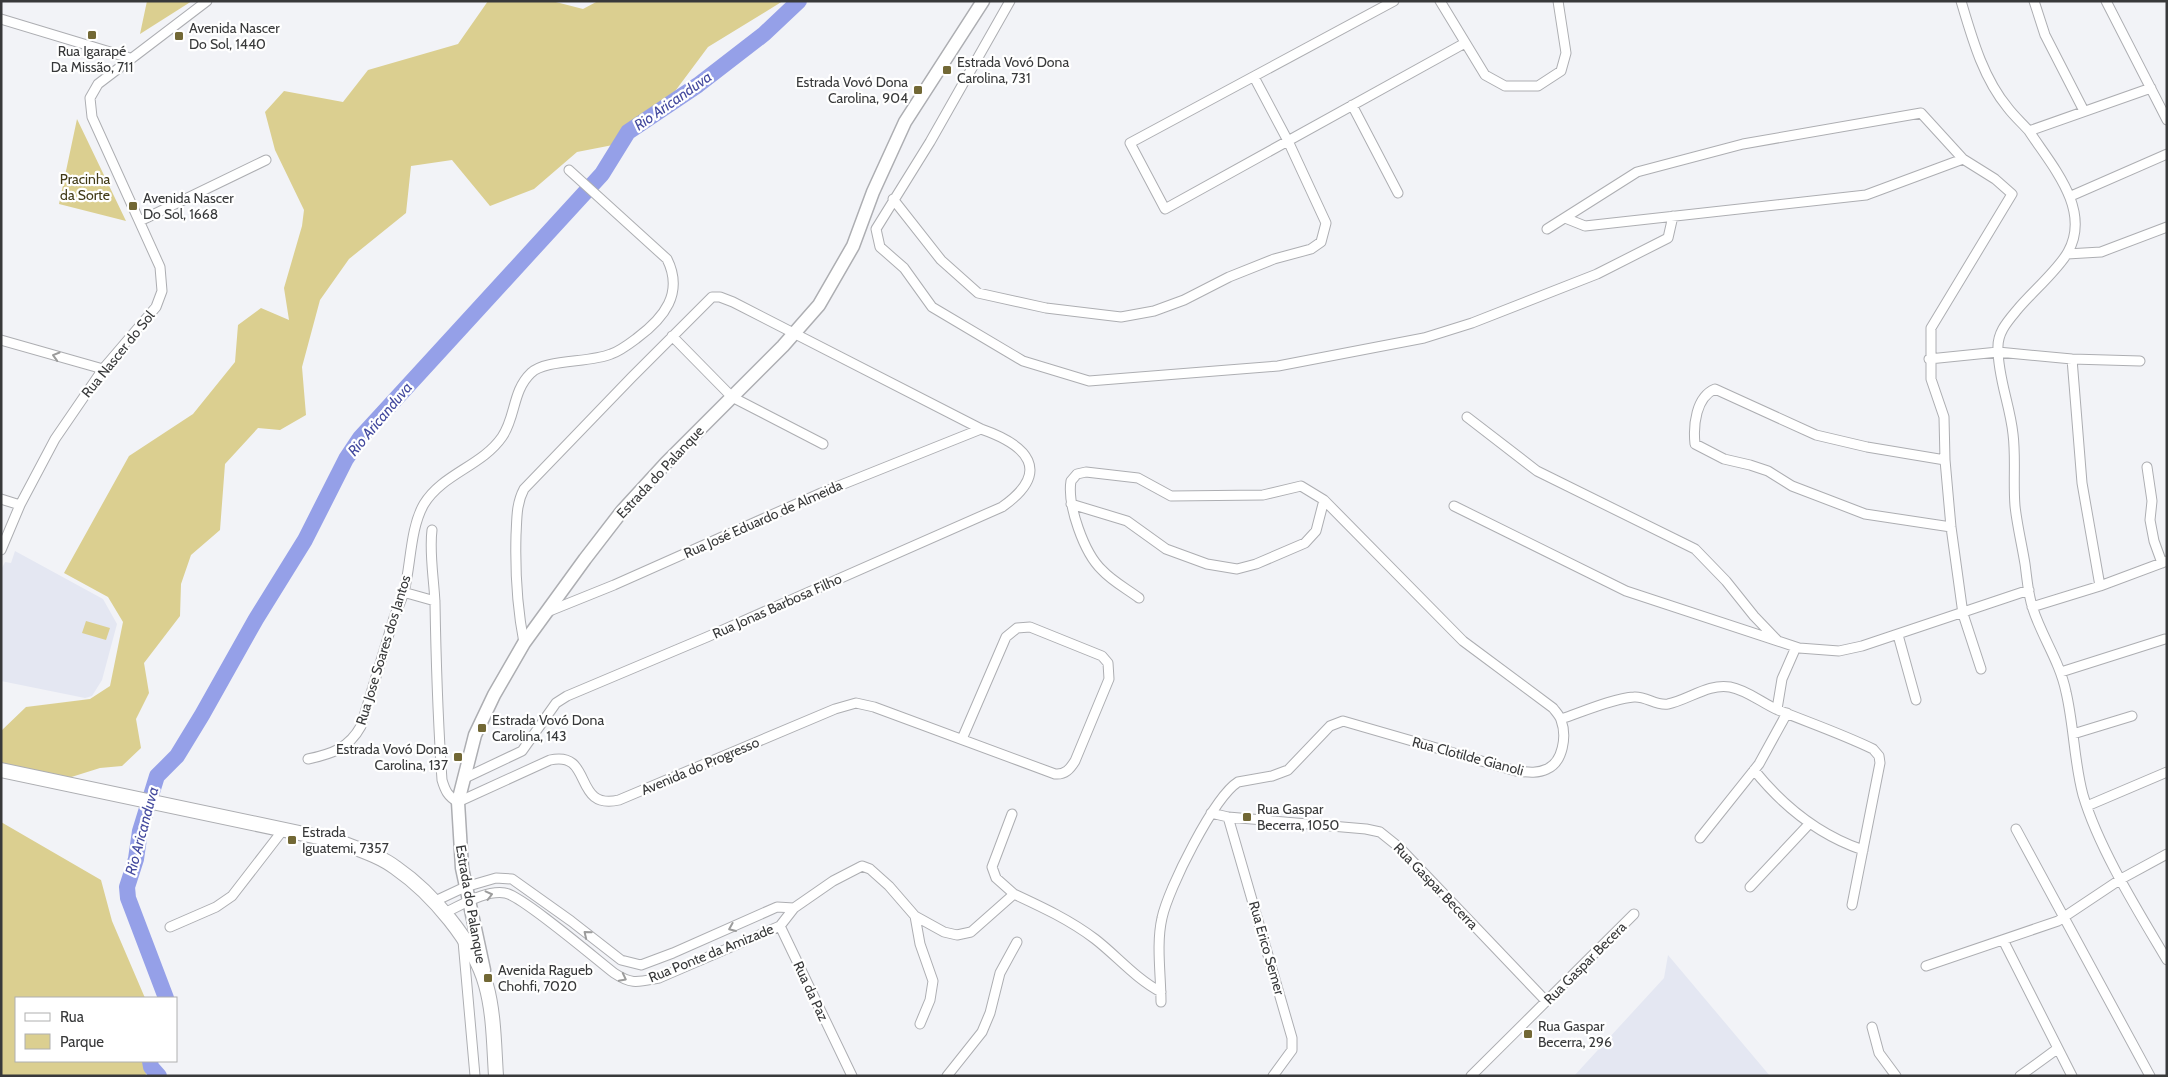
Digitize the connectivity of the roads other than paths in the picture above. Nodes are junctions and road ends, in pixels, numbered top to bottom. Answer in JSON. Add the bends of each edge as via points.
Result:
{"nodes":[{"id":1,"x":207,"y":1,"type":"edge"},
{"id":2,"x":983,"y":1,"type":"edge"},
{"id":3,"x":1010,"y":1,"type":"edge"},
{"id":4,"x":1394,"y":1,"type":"edge"},
{"id":5,"x":1440,"y":1,"type":"edge"},
{"id":6,"x":1558,"y":1,"type":"edge"},
{"id":7,"x":1961,"y":1,"type":"edge"},
{"id":8,"x":2034,"y":1,"type":"edge"},
{"id":9,"x":2106,"y":1,"type":"edge"},
{"id":10,"x":1,"y":19,"type":"edge"},
{"id":11,"x":1465,"y":42,"type":"junction"},
{"id":12,"x":130,"y":58,"type":"junction"},
{"id":13,"x":1254,"y":76,"type":"junction"},
{"id":14,"x":2152,"y":88,"type":"junction"},
{"id":15,"x":1352,"y":105,"type":"junction"},
{"id":16,"x":2084,"y":111,"type":"junction"},
{"id":17,"x":2167,"y":120,"type":"edge"},
{"id":18,"x":2029,"y":131,"type":"junction"},
{"id":19,"x":1288,"y":141,"type":"junction"},
{"id":20,"x":2167,"y":154,"type":"edge"},
{"id":21,"x":1962,"y":159,"type":"junction"},
{"id":22,"x":266,"y":160,"type":"dead end"},
{"id":23,"x":569,"y":170,"type":"dead end"},
{"id":24,"x":1398,"y":193,"type":"dead end"},
{"id":25,"x":2070,"y":196,"type":"junction"},
{"id":26,"x":893,"y":199,"type":"junction"},
{"id":27,"x":1673,"y":216,"type":"junction"},
{"id":28,"x":1565,"y":218,"type":"junction"},
{"id":29,"x":140,"y":221,"type":"junction"},
{"id":30,"x":2167,"y":227,"type":"edge"},
{"id":31,"x":1547,"y":229,"type":"dead end"},
{"id":32,"x":2067,"y":254,"type":"junction"},
{"id":33,"x":795,"y":332,"type":"junction"},
{"id":34,"x":672,"y":336,"type":"junction"},
{"id":35,"x":1,"y":340,"type":"edge"},
{"id":36,"x":1998,"y":352,"type":"junction"},
{"id":37,"x":1929,"y":358,"type":"junction"},
{"id":38,"x":2072,"y":359,"type":"junction"},
{"id":39,"x":2140,"y":361,"type":"dead end"},
{"id":40,"x":103,"y":369,"type":"junction"},
{"id":41,"x":732,"y":397,"type":"junction"},
{"id":42,"x":1467,"y":417,"type":"dead end"},
{"id":43,"x":981,"y":428,"type":"junction"},
{"id":44,"x":823,"y":444,"type":"dead end"},
{"id":45,"x":1945,"y":460,"type":"junction"},
{"id":46,"x":2148,"y":467,"type":"dead end"},
{"id":47,"x":1,"y":499,"type":"edge"},
{"id":48,"x":1324,"y":500,"type":"junction"},
{"id":49,"x":1071,"y":504,"type":"junction"},
{"id":50,"x":20,"y":505,"type":"junction"},
{"id":51,"x":1454,"y":506,"type":"dead end"},
{"id":52,"x":1952,"y":527,"type":"junction"},
{"id":53,"x":432,"y":530,"type":"dead end"},
{"id":54,"x":1,"y":550,"type":"edge"},
{"id":55,"x":2164,"y":562,"type":"edge"},
{"id":56,"x":2100,"y":586,"type":"junction"},
{"id":57,"x":2029,"y":590,"type":"junction"},
{"id":58,"x":404,"y":592,"type":"junction"},
{"id":59,"x":1139,"y":598,"type":"dead end"},
{"id":60,"x":434,"y":601,"type":"junction"},
{"id":61,"x":2032,"y":607,"type":"junction"},
{"id":62,"x":546,"y":612,"type":"junction"},
{"id":63,"x":1963,"y":614,"type":"junction"},
{"id":64,"x":1898,"y":635,"type":"junction"},
{"id":65,"x":2165,"y":639,"type":"dead end"},
{"id":66,"x":1778,"y":642,"type":"junction"},
{"id":67,"x":524,"y":643,"type":"junction"},
{"id":68,"x":1796,"y":647,"type":"junction"},
{"id":69,"x":1981,"y":669,"type":"dead end"},
{"id":70,"x":2061,"y":672,"type":"junction"},
{"id":71,"x":1916,"y":700,"type":"dead end"},
{"id":72,"x":1776,"y":709,"type":"junction"},
{"id":73,"x":1787,"y":713,"type":"junction"},
{"id":74,"x":2132,"y":716,"type":"dead end"},
{"id":75,"x":1561,"y":719,"type":"junction"},
{"id":76,"x":2073,"y":734,"type":"junction"},
{"id":77,"x":962,"y":739,"type":"junction"},
{"id":78,"x":308,"y":759,"type":"dead end"},
{"id":79,"x":1,"y":770,"type":"edge"},
{"id":80,"x":1754,"y":770,"type":"junction"},
{"id":81,"x":2167,"y":772,"type":"edge"},
{"id":82,"x":465,"y":778,"type":"junction"},
{"id":83,"x":458,"y":802,"type":"junction"},
{"id":84,"x":2087,"y":806,"type":"junction"},
{"id":85,"x":1211,"y":813,"type":"junction"},
{"id":86,"x":1012,"y":814,"type":"dead end"},
{"id":87,"x":1228,"y":817,"type":"junction"},
{"id":88,"x":1810,"y":823,"type":"junction"},
{"id":89,"x":2016,"y":829,"type":"dead end"},
{"id":90,"x":283,"y":830,"type":"junction"},
{"id":91,"x":1700,"y":838,"type":"dead end"},
{"id":92,"x":1863,"y":850,"type":"junction"},
{"id":93,"x":2167,"y":854,"type":"edge"},
{"id":94,"x":2121,"y":879,"type":"junction"},
{"id":95,"x":465,"y":887,"type":"junction"},
{"id":96,"x":1750,"y":887,"type":"dead end"},
{"id":97,"x":1014,"y":894,"type":"junction"},
{"id":98,"x":470,"y":901,"type":"junction"},
{"id":99,"x":433,"y":902,"type":"junction"},
{"id":100,"x":1852,"y":906,"type":"dead end"},
{"id":101,"x":794,"y":908,"type":"junction"},
{"id":102,"x":444,"y":913,"type":"junction"},
{"id":103,"x":1634,"y":914,"type":"dead end"},
{"id":104,"x":915,"y":916,"type":"junction"},
{"id":105,"x":2063,"y":917,"type":"junction"},
{"id":106,"x":780,"y":926,"type":"junction"},
{"id":107,"x":170,"y":927,"type":"dead end"},
{"id":108,"x":463,"y":938,"type":"junction"},
{"id":109,"x":2003,"y":940,"type":"junction"},
{"id":110,"x":1017,"y":942,"type":"dead end"},
{"id":111,"x":2167,"y":960,"type":"edge"},
{"id":112,"x":1926,"y":966,"type":"dead end"},
{"id":113,"x":486,"y":985,"type":"junction"},
{"id":114,"x":1161,"y":992,"type":"junction"},
{"id":115,"x":1546,"y":1001,"type":"junction"},
{"id":116,"x":1161,"y":1002,"type":"dead end"},
{"id":117,"x":920,"y":1024,"type":"dead end"},
{"id":118,"x":1872,"y":1027,"type":"dead end"},
{"id":119,"x":2057,"y":1049,"type":"junction"},
{"id":120,"x":475,"y":1076,"type":"edge"},
{"id":121,"x":496,"y":1076,"type":"edge"},
{"id":122,"x":852,"y":1076,"type":"edge"},
{"id":123,"x":947,"y":1076,"type":"edge"},
{"id":124,"x":1273,"y":1076,"type":"edge"},
{"id":125,"x":1471,"y":1076,"type":"edge"},
{"id":126,"x":1896,"y":1076,"type":"edge"},
{"id":127,"x":2020,"y":1076,"type":"edge"},
{"id":128,"x":2072,"y":1076,"type":"edge"},
{"id":129,"x":2150,"y":1076,"type":"edge"}],
"edges":[{"from":1,"to":12,"type":"street","name":"Rua Nascer do Sol"},
{"from":2,"to":33,"type":"street","name":"Estrada do Palanque","via":[[905,122],[853,246],[831,286]]},
{"from":3,"to":26,"type":"street","via":[[930,142]]},
{"from":4,"to":13,"type":"street"},
{"from":5,"to":11,"type":"street"},
{"from":6,"to":11,"type":"street","via":[[1566,53],[1561,71],[1538,86],[1505,86],[1485,75]]},
{"from":7,"to":18,"type":"street","via":[[1973,42],[1991,82],[2007,107]]},
{"from":8,"to":16,"type":"street","via":[[2048,42]]},
{"from":9,"to":14,"type":"street"},
{"from":10,"to":12,"type":"street"},
{"from":11,"to":15,"type":"street"},
{"from":12,"to":29,"type":"street","name":"Rua Nascer do Sol","via":[[98,84],[90,103],[92,117]]},
{"from":13,"to":19,"type":"street"},
{"from":13,"to":19,"type":"street","via":[[1130,143],[1165,209]]},
{"from":14,"to":16,"type":"street"},
{"from":14,"to":17,"type":"street"},
{"from":15,"to":19,"type":"street"},
{"from":15,"to":24,"type":"street"},
{"from":16,"to":18,"type":"street"},
{"from":18,"to":25,"type":"street"},
{"from":19,"to":26,"type":"street","via":[[1326,223],[1321,242],[1311,249],[1228,277],[1184,300],[1154,311],[1121,317],[1046,308],[978,293],[941,260]]},
{"from":20,"to":25,"type":"street"},
{"from":21,"to":27,"type":"street","via":[[1866,195]]},
{"from":21,"to":28,"type":"street","via":[[1922,113],[1743,144],[1637,172]]},
{"from":21,"to":37,"type":"street","via":[[1995,178],[2012,194],[1931,328]]},
{"from":22,"to":29,"type":"street"},
{"from":23,"to":58,"type":"street","name":"Rua Jose Soares dos Jantos","via":[[667,259],[673,282],[668,308],[642,334],[611,354],[548,365],[534,370],[524,379],[516,395],[510,421],[500,439],[476,461],[442,484],[424,504]]},
{"from":25,"to":32,"type":"street","via":[[2076,228]]},
{"from":26,"to":27,"type":"street","via":[[876,229],[880,247],[904,268],[932,307],[1023,361],[1089,381],[1278,366],[1424,338],[1472,323],[1597,274],[1668,238]]},
{"from":27,"to":28,"type":"street","via":[[1585,226]]},
{"from":28,"to":31,"type":"street"},
{"from":29,"to":40,"type":"street","name":"Rua Nascer do Sol","via":[[160,267],[162,291],[149,318]]},
{"from":30,"to":32,"type":"street","via":[[2101,252]]},
{"from":32,"to":36,"type":"street","via":[[2005,324],[2000,333]]},
{"from":33,"to":34,"type":"street","name":"Rua Jonas Barbosa Filho","via":[[733,302],[715,297]]},
{"from":33,"to":41,"type":"street","name":"Estrada do Palanque"},
{"from":33,"to":43,"type":"street","name":"Rua Jonas Barbosa Filho"},
{"from":34,"to":41,"type":"street"},
{"from":34,"to":67,"type":"street","via":[[528,483],[520,495],[516,590]]},
{"from":40,"to":35,"type":"street","one_way":true},
{"from":36,"to":37,"type":"street"},
{"from":36,"to":38,"type":"street"},
{"from":36,"to":57,"type":"street","via":[[2013,435],[2015,507]]},
{"from":37,"to":45,"type":"street","via":[[1931,379],[1944,418]]},
{"from":38,"to":39,"type":"street"},
{"from":38,"to":56,"type":"street","via":[[2082,483]]},
{"from":40,"to":50,"type":"street","name":"Rua Nascer do Sol","via":[[55,439]]},
{"from":41,"to":44,"type":"street"},
{"from":41,"to":62,"type":"street","name":"Estrada do Palanque","via":[[622,511]]},
{"from":42,"to":66,"type":"street","via":[[1537,471],[1695,549]]},
{"from":43,"to":62,"type":"street","name":"Rua José Eduardo de Almeida","via":[[821,492]]},
{"from":43,"to":82,"type":"street","name":"Rua Jonas Barbosa Filho","via":[[1021,449],[1029,464],[1023,489],[1002,507],[566,696],[556,703],[522,751]]},
{"from":45,"to":52,"type":"street"},
{"from":45,"to":52,"type":"street","via":[[1816,435],[1715,389],[1706,393],[1694,429],[1695,444],[1724,459],[1768,471],[1792,486],[1826,500],[1865,514]]},
{"from":46,"to":55,"type":"street","via":[[2152,501],[2150,520],[2154,540]]},
{"from":47,"to":50,"type":"street"},
{"from":48,"to":49,"type":"street","via":[[1301,486],[1263,495],[1171,496],[1138,478],[1086,472],[1073,478]]},
{"from":48,"to":49,"type":"street","via":[[1316,531],[1305,543],[1237,569],[1206,564],[1166,549],[1127,522]]},
{"from":48,"to":75,"type":"street","via":[[1463,641],[1553,708]]},
{"from":49,"to":59,"type":"street","via":[[1093,559],[1102,571]]},
{"from":50,"to":54,"type":"street","name":"Rua Nascer do Sol"},
{"from":51,"to":66,"type":"street","via":[[1626,591]]},
{"from":52,"to":63,"type":"street"},
{"from":53,"to":60,"type":"street"},
{"from":55,"to":56,"type":"street"},
{"from":56,"to":61,"type":"street"},
{"from":57,"to":61,"type":"street"},
{"from":57,"to":63,"type":"street"},
{"from":58,"to":60,"type":"street"},
{"from":58,"to":78,"type":"street","name":"Rua Jose Soares dos Jantos","via":[[354,739],[331,753]]},
{"from":60,"to":83,"type":"street","via":[[442,780],[446,792]]},
{"from":61,"to":70,"type":"street"},
{"from":62,"to":67,"type":"street","name":"Estrada do Palanque"},
{"from":63,"to":64,"type":"street"},
{"from":63,"to":69,"type":"street"},
{"from":64,"to":68,"type":"street","via":[[1839,651]]},
{"from":64,"to":71,"type":"street"},
{"from":65,"to":70,"type":"street"},
{"from":66,"to":68,"type":"street"},
{"from":67,"to":82,"type":"street","name":"Estrada do Palanque","via":[[484,716]]},
{"from":68,"to":72,"type":"street","via":[[1782,679]]},
{"from":70,"to":76,"type":"street"},
{"from":72,"to":73,"type":"street"},
{"from":72,"to":75,"type":"street","via":[[1739,690],[1721,686],[1668,704],[1629,698]]},
{"from":73,"to":80,"type":"street"},
{"from":73,"to":92,"type":"street","via":[[1877,752],[1880,763]]},
{"from":74,"to":76,"type":"street"},
{"from":75,"to":85,"type":"street","name":"Rua Clotilde Gianoli","via":[[1564,738],[1554,765],[1535,773],[1338,722],[1330,726],[1288,770],[1238,782]]},
{"from":76,"to":84,"type":"street"},
{"from":77,"to":77,"type":"street","name":"Avenida do Progresso","via":[[1006,637],[1017,628],[1030,627],[1077,645],[1102,656],[1108,663],[1108,679],[1075,761],[1065,772],[1055,774]]},
{"from":77,"to":83,"type":"street","name":"Avenida do Progresso","via":[[874,706],[856,703],[619,800],[599,801],[590,794],[575,765],[558,758]]},
{"from":79,"to":90,"type":"main road"},
{"from":80,"to":88,"type":"street","via":[[1770,790]]},
{"from":80,"to":91,"type":"street"},
{"from":81,"to":84,"type":"street"},
{"from":82,"to":83,"type":"street","name":"Estrada do Palanque"},
{"from":83,"to":95,"type":"street","name":"Estrada do Palanque"},
{"from":84,"to":94,"type":"street"},
{"from":85,"to":87,"type":"street","name":"Rua Gaspar Becerra"},
{"from":85,"to":114,"type":"street","via":[[1165,906],[1160,931]]},
{"from":86,"to":97,"type":"street","via":[[992,867],[996,878]]},
{"from":87,"to":115,"type":"street","name":"Rua Gaspar Becerra","via":[[1380,832],[1390,838]]},
{"from":87,"to":124,"type":"street","name":"Rua Erico Semer","via":[[1292,1038],[1292,1050]]},
{"from":88,"to":92,"type":"street","via":[[1838,842]]},
{"from":88,"to":96,"type":"street"},
{"from":89,"to":105,"type":"street"},
{"from":90,"to":99,"type":"main road","via":[[337,841],[381,859],[396,868]]},
{"from":90,"to":107,"type":"street","via":[[232,896],[216,907]]},
{"from":92,"to":100,"type":"street"},
{"from":93,"to":94,"type":"street"},
{"from":94,"to":105,"type":"street"},
{"from":94,"to":111,"type":"street"},
{"from":95,"to":98,"type":"street","name":"Estrada do Palanque"},
{"from":95,"to":99,"type":"street","name":"Rua Ponte da Amizade"},
{"from":101,"to":95,"type":"street","name":"Rua Ponte da Amizade","one_way":true,"via":[[777,908],[641,965],[621,960],[512,880],[496,878]]},
{"from":97,"to":104,"type":"street","via":[[979,926],[965,934],[944,932]]},
{"from":97,"to":114,"type":"street","via":[[1073,924],[1116,956],[1147,985]]},
{"from":98,"to":102,"type":"street","name":"Rua Ponte da Amizade"},
{"from":98,"to":106,"type":"street","name":"Rua Ponte da Amizade","one_way":true,"via":[[507,893],[614,973],[633,982],[659,978]]},
{"from":98,"to":113,"type":"street","name":"Estrada do Palanque"},
{"from":99,"to":102,"type":"main road"},
{"from":101,"to":104,"type":"street","name":"Rua Ponte da Amizade","via":[[862,866],[870,869]]},
{"from":101,"to":106,"type":"street","name":"Rua Ponte da Amizade"},
{"from":102,"to":108,"type":"main road"},
{"from":103,"to":115,"type":"street","name":"Rua Gaspar Becera"},
{"from":104,"to":117,"type":"street","via":[[920,944],[933,981],[930,1000]]},
{"from":105,"to":109,"type":"street"},
{"from":105,"to":129,"type":"street"},
{"from":106,"to":122,"type":"street","name":"Rua da Paz"},
{"from":108,"to":113,"type":"main road"},
{"from":108,"to":120,"type":"street"},
{"from":109,"to":112,"type":"street"},
{"from":109,"to":119,"type":"street"},
{"from":110,"to":123,"type":"street","via":[[1000,973],[982,1032]]},
{"from":113,"to":121,"type":"main road"},
{"from":114,"to":116,"type":"street"},
{"from":115,"to":125,"type":"street","name":"Rua Gaspar Becera"},
{"from":118,"to":126,"type":"street","via":[[1879,1053]]},
{"from":119,"to":127,"type":"street"},
{"from":119,"to":128,"type":"street"}]}
